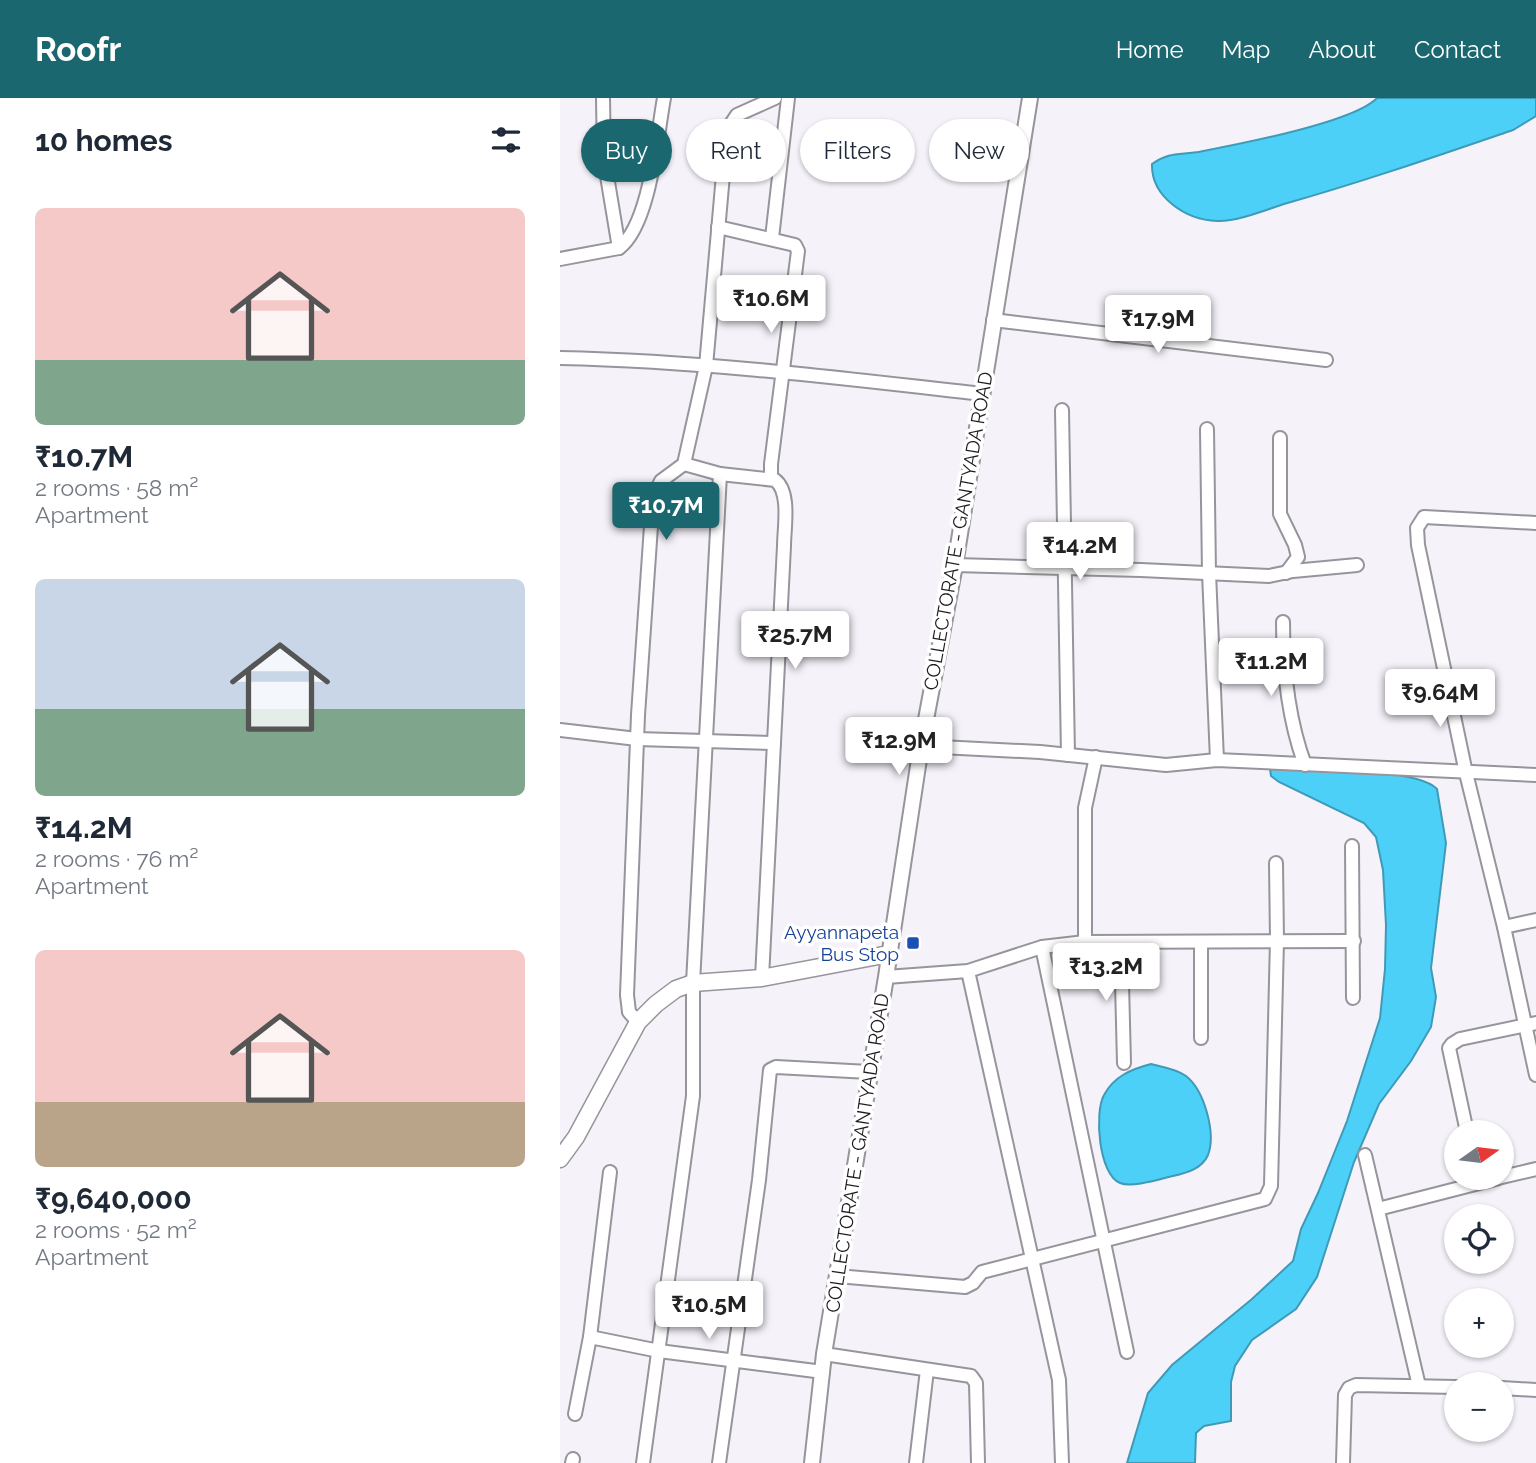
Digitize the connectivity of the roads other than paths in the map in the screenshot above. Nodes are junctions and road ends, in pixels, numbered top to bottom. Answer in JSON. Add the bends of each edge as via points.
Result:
{"nodes":[{"id":1,"x":603,"y":98,"type":"edge"},
{"id":2,"x":664,"y":98,"type":"edge"},
{"id":3,"x":775,"y":98,"type":"edge"},
{"id":4,"x":788,"y":98,"type":"edge"},
{"id":5,"x":1030,"y":98,"type":"edge"},
{"id":6,"x":718,"y":227,"type":"junction"},
{"id":7,"x":772,"y":238,"type":"junction"},
{"id":8,"x":618,"y":248,"type":"junction"},
{"id":9,"x":560,"y":258,"type":"edge"},
{"id":10,"x":993,"y":320,"type":"junction"},
{"id":11,"x":560,"y":358,"type":"edge"},
{"id":12,"x":1326,"y":360,"type":"dead end"},
{"id":13,"x":706,"y":366,"type":"junction"},
{"id":14,"x":783,"y":372,"type":"junction"},
{"id":15,"x":982,"y":394,"type":"junction"},
{"id":16,"x":1062,"y":410,"type":"dead end"},
{"id":17,"x":1207,"y":429,"type":"dead end"},
{"id":18,"x":1280,"y":438,"type":"dead end"},
{"id":19,"x":684,"y":464,"type":"junction"},
{"id":20,"x":720,"y":474,"type":"junction"},
{"id":21,"x":771,"y":480,"type":"junction"},
{"id":22,"x":1536,"y":523,"type":"edge"},
{"id":23,"x":955,"y":565,"type":"junction"},
{"id":24,"x":1357,"y":565,"type":"dead end"},
{"id":25,"x":1063,"y":567,"type":"junction"},
{"id":26,"x":1209,"y":573,"type":"junction"},
{"id":27,"x":1286,"y":573,"type":"junction"},
{"id":28,"x":1283,"y":622,"type":"dead end"},
{"id":29,"x":560,"y":730,"type":"edge"},
{"id":30,"x":637,"y":739,"type":"junction"},
{"id":31,"x":706,"y":740,"type":"junction"},
{"id":32,"x":774,"y":743,"type":"junction"},
{"id":33,"x":921,"y":746,"type":"junction"},
{"id":34,"x":1068,"y":755,"type":"junction"},
{"id":35,"x":1096,"y":757,"type":"junction"},
{"id":36,"x":1217,"y":760,"type":"junction"},
{"id":37,"x":1305,"y":765,"type":"junction"},
{"id":38,"x":1466,"y":773,"type":"junction"},
{"id":39,"x":1536,"y":775,"type":"edge"},
{"id":40,"x":1352,"y":846,"type":"dead end"},
{"id":41,"x":1276,"y":863,"type":"dead end"},
{"id":42,"x":1536,"y":920,"type":"edge"},
{"id":43,"x":1504,"y":927,"type":"junction"},
{"id":44,"x":1277,"y":940,"type":"junction"},
{"id":45,"x":1354,"y":941,"type":"junction"},
{"id":46,"x":1085,"y":942,"type":"junction"},
{"id":47,"x":1201,"y":942,"type":"junction"},
{"id":48,"x":1121,"y":943,"type":"junction"},
{"id":49,"x":1042,"y":947,"type":"junction"},
{"id":50,"x":889,"y":954,"type":"junction"},
{"id":51,"x":968,"y":971,"type":"junction"},
{"id":52,"x":886,"y":977,"type":"junction"},
{"id":53,"x":762,"y":978,"type":"junction"},
{"id":54,"x":693,"y":983,"type":"junction"},
{"id":55,"x":1353,"y":998,"type":"dead end"},
{"id":56,"x":638,"y":1022,"type":"junction"},
{"id":57,"x":1531,"y":1024,"type":"edge"},
{"id":58,"x":1201,"y":1038,"type":"dead end"},
{"id":59,"x":1124,"y":1063,"type":"dead end"},
{"id":60,"x":869,"y":1072,"type":"junction"},
{"id":61,"x":1536,"y":1075,"type":"edge"},
{"id":62,"x":1464,"y":1120,"type":"edge"},
{"id":63,"x":1365,"y":1154,"type":"dead end"},
{"id":64,"x":560,"y":1159,"type":"edge"},
{"id":65,"x":1536,"y":1169,"type":"edge"},
{"id":66,"x":610,"y":1172,"type":"dead end"},
{"id":67,"x":1514,"y":1174,"type":"edge"},
{"id":68,"x":1444,"y":1190,"type":"edge"},
{"id":69,"x":1378,"y":1209,"type":"junction"},
{"id":70,"x":1105,"y":1240,"type":"junction"},
{"id":71,"x":1032,"y":1258,"type":"junction"},
{"id":72,"x":836,"y":1276,"type":"junction"},
{"id":73,"x":590,"y":1338,"type":"junction"},
{"id":74,"x":659,"y":1351,"type":"junction"},
{"id":75,"x":1127,"y":1352,"type":"dead end"},
{"id":76,"x":824,"y":1354,"type":"junction"},
{"id":77,"x":734,"y":1361,"type":"junction"},
{"id":78,"x":927,"y":1370,"type":"junction"},
{"id":79,"x":823,"y":1372,"type":"junction"},
{"id":80,"x":1419,"y":1386,"type":"junction"},
{"id":81,"x":1444,"y":1387,"type":"edge"},
{"id":82,"x":1514,"y":1389,"type":"edge"},
{"id":83,"x":1536,"y":1390,"type":"edge"},
{"id":84,"x":575,"y":1414,"type":"dead end"},
{"id":85,"x":643,"y":1463,"type":"edge"},
{"id":86,"x":719,"y":1463,"type":"edge"},
{"id":87,"x":811,"y":1463,"type":"edge"},
{"id":88,"x":916,"y":1463,"type":"edge"},
{"id":89,"x":978,"y":1463,"type":"edge"},
{"id":90,"x":1062,"y":1463,"type":"edge"},
{"id":91,"x":1343,"y":1463,"type":"edge"}],
"edges":[{"from":1,"to":8,"type":"street","via":[[604,158]]},
{"from":2,"to":8,"type":"street","via":[[645,202],[626,242]]},
{"from":3,"to":6,"type":"street","via":[[737,115],[728,125]]},
{"from":4,"to":7,"type":"street"},
{"from":5,"to":10,"type":"street","name":"COLLECTORATE - GANTYADA ROAD"},
{"from":6,"to":7,"type":"street"},
{"from":6,"to":13,"type":"street"},
{"from":7,"to":14,"type":"street","via":[[795,245],[798,251]]},
{"from":8,"to":9,"type":"street"},
{"from":10,"to":12,"type":"street"},
{"from":10,"to":15,"type":"street","name":"COLLECTORATE - GANTYADA ROAD"},
{"from":11,"to":13,"type":"street"},
{"from":13,"to":14,"type":"street"},
{"from":13,"to":19,"type":"street"},
{"from":14,"to":15,"type":"street"},
{"from":14,"to":21,"type":"street"},
{"from":15,"to":23,"type":"street","name":"COLLECTORATE - GANTYADA ROAD"},
{"from":16,"to":25,"type":"street"},
{"from":17,"to":26,"type":"street"},
{"from":18,"to":27,"type":"street","via":[[1280,514],[1298,557]]},
{"from":19,"to":20,"type":"street"},
{"from":19,"to":30,"type":"street","via":[[661,481],[653,497]]},
{"from":20,"to":21,"type":"street"},
{"from":20,"to":31,"type":"street"},
{"from":21,"to":32,"type":"street","via":[[778,481],[784,497]]},
{"from":22,"to":38,"type":"street","via":[[1424,517],[1417,528]]},
{"from":23,"to":25,"type":"street"},
{"from":23,"to":33,"type":"street","name":"COLLECTORATE - GANTYADA ROAD"},
{"from":24,"to":27,"type":"street"},
{"from":25,"to":26,"type":"street"},
{"from":25,"to":34,"type":"street"},
{"from":26,"to":27,"type":"street"},
{"from":26,"to":36,"type":"street"},
{"from":28,"to":37,"type":"street","via":[[1287,693],[1294,736]]},
{"from":29,"to":30,"type":"street"},
{"from":30,"to":31,"type":"street"},
{"from":30,"to":56,"type":"street","via":[[626,995],[629,1012]]},
{"from":31,"to":32,"type":"street"},
{"from":31,"to":54,"type":"street"},
{"from":32,"to":53,"type":"street"},
{"from":33,"to":34,"type":"street"},
{"from":33,"to":50,"type":"street","name":"COLLECTORATE - GANTYADA ROAD"},
{"from":34,"to":35,"type":"street"},
{"from":35,"to":36,"type":"street","via":[[1166,765]]},
{"from":35,"to":46,"type":"street","via":[[1085,808]]},
{"from":36,"to":37,"type":"street"},
{"from":37,"to":38,"type":"street"},
{"from":38,"to":39,"type":"street"},
{"from":38,"to":43,"type":"street"},
{"from":40,"to":45,"type":"street"},
{"from":41,"to":44,"type":"street"},
{"from":42,"to":43,"type":"street"},
{"from":43,"to":57,"type":"street"},
{"from":44,"to":45,"type":"street"},
{"from":44,"to":47,"type":"street"},
{"from":44,"to":70,"type":"street","via":[[1268,1195],[1262,1201]]},
{"from":45,"to":55,"type":"street"},
{"from":46,"to":48,"type":"street"},
{"from":46,"to":49,"type":"street"},
{"from":47,"to":48,"type":"street"},
{"from":47,"to":58,"type":"street"},
{"from":48,"to":59,"type":"street"},
{"from":49,"to":51,"type":"street"},
{"from":49,"to":70,"type":"street"},
{"from":50,"to":52,"type":"street","name":"COLLECTORATE - GANTYADA ROAD"},
{"from":50,"to":53,"type":"main road"},
{"from":51,"to":52,"type":"street"},
{"from":51,"to":71,"type":"street"},
{"from":52,"to":60,"type":"street","name":"COLLECTORATE - GANTYADA ROAD"},
{"from":53,"to":54,"type":"main road"},
{"from":54,"to":56,"type":"main road","via":[[665,996]]},
{"from":54,"to":74,"type":"street","via":[[693,1097]]},
{"from":56,"to":64,"type":"main road"},
{"from":57,"to":61,"type":"street"},
{"from":57,"to":62,"type":"street","via":[[1451,1044]]},
{"from":60,"to":72,"type":"street","name":"COLLECTORATE - GANTYADA ROAD"},
{"from":60,"to":77,"type":"street","via":[[770,1070]]},
{"from":63,"to":69,"type":"street"},
{"from":65,"to":67,"type":"street"},
{"from":66,"to":73,"type":"street"},
{"from":68,"to":69,"type":"street"},
{"from":69,"to":80,"type":"street"},
{"from":70,"to":71,"type":"street"},
{"from":70,"to":75,"type":"street"},
{"from":71,"to":72,"type":"street","via":[[982,1272],[965,1287]]},
{"from":71,"to":90,"type":"street","via":[[1059,1380]]},
{"from":72,"to":76,"type":"street","name":"COLLECTORATE - GANTYADA ROAD"},
{"from":73,"to":74,"type":"street"},
{"from":73,"to":84,"type":"street"},
{"from":74,"to":77,"type":"street"},
{"from":74,"to":85,"type":"street"},
{"from":76,"to":78,"type":"street"},
{"from":76,"to":79,"type":"street","name":"COLLECTORATE - GANTYADA ROAD"},
{"from":77,"to":79,"type":"street"},
{"from":77,"to":86,"type":"street"},
{"from":78,"to":88,"type":"street"},
{"from":78,"to":89,"type":"street","via":[[968,1374],[975,1381]]},
{"from":79,"to":87,"type":"street","name":"COLLECTORATE - GANTYADA ROAD"},
{"from":80,"to":81,"type":"street"},
{"from":80,"to":91,"type":"street","via":[[1349,1388]]},
{"from":82,"to":83,"type":"street"}]}
